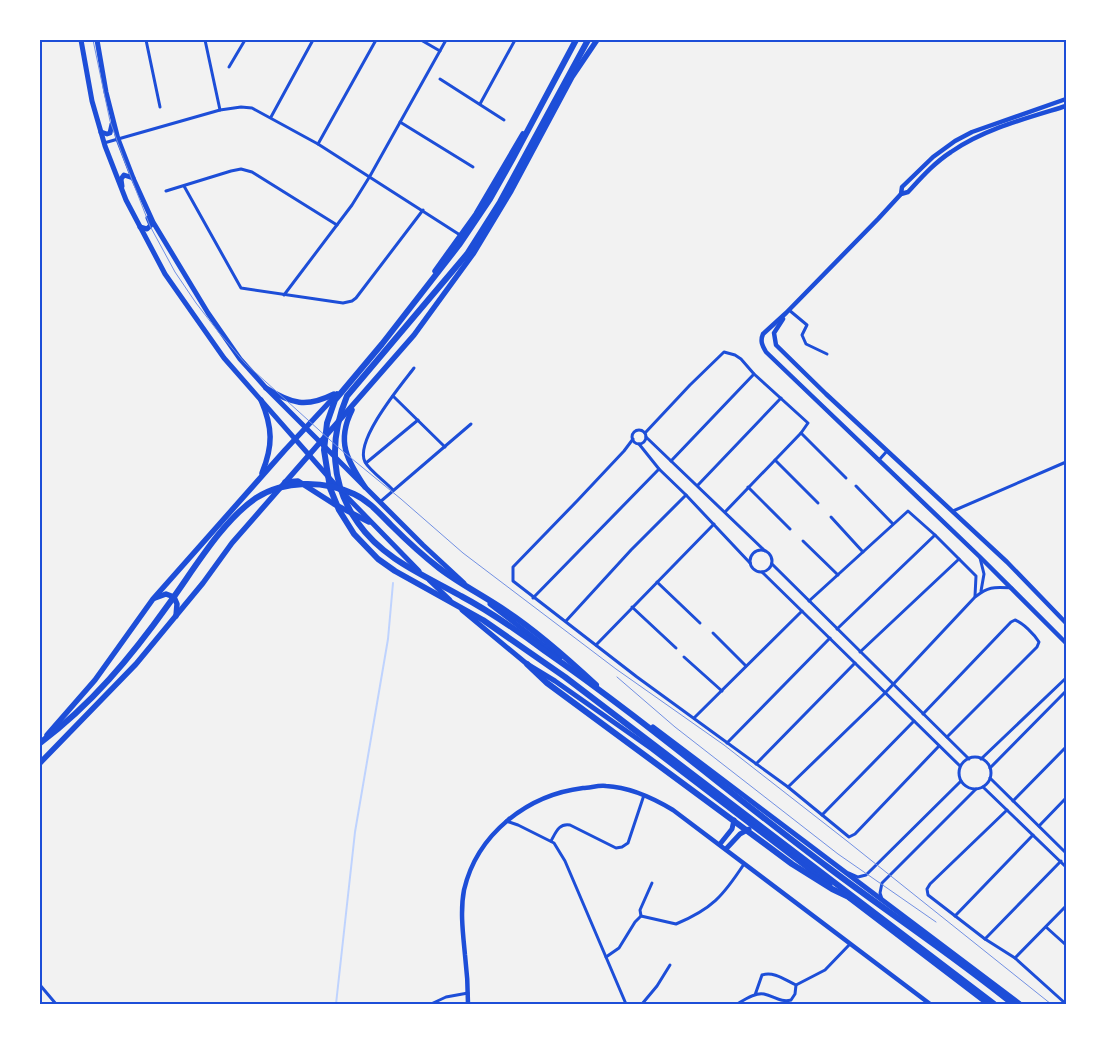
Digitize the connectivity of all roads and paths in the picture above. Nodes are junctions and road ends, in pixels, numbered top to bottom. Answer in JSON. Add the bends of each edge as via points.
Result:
{"nodes":[{"id":1,"x":81,"y":40,"type":"edge"},
{"id":2,"x":97,"y":40,"type":"edge"},
{"id":3,"x":146,"y":40,"type":"edge"},
{"id":4,"x":204,"y":40,"type":"edge"},
{"id":5,"x":245,"y":40,"type":"edge"},
{"id":6,"x":313,"y":40,"type":"edge"},
{"id":7,"x":376,"y":40,"type":"edge"},
{"id":8,"x":421,"y":40,"type":"edge"},
{"id":9,"x":446,"y":40,"type":"edge"},
{"id":10,"x":515,"y":40,"type":"edge"},
{"id":11,"x":575,"y":40,"type":"edge"},
{"id":12,"x":588,"y":40,"type":"edge"},
{"id":13,"x":597,"y":40,"type":"edge"},
{"id":14,"x":440,"y":51,"type":"junction"},
{"id":15,"x":229,"y":67,"type":"dead end"},
{"id":16,"x":440,"y":79,"type":"dead end"},
{"id":17,"x":1066,"y":99,"type":"edge"},
{"id":18,"x":480,"y":104,"type":"junction"},
{"id":19,"x":1066,"y":106,"type":"edge"},
{"id":20,"x":160,"y":107,"type":"dead end"},
{"id":21,"x":220,"y":110,"type":"junction"},
{"id":22,"x":112,"y":116,"type":"junction"},
{"id":23,"x":271,"y":117,"type":"junction"},
{"id":24,"x":504,"y":120,"type":"dead end"},
{"id":25,"x":400,"y":122,"type":"junction"},
{"id":26,"x":101,"y":132,"type":"junction"},
{"id":27,"x":118,"y":139,"type":"junction"},
{"id":28,"x":104,"y":143,"type":"junction"},
{"id":29,"x":318,"y":144,"type":"junction"},
{"id":30,"x":474,"y":167,"type":"dead end"},
{"id":31,"x":370,"y":176,"type":"junction"},
{"id":32,"x":133,"y":178,"type":"junction"},
{"id":33,"x":184,"y":186,"type":"junction"},
{"id":34,"x":166,"y":191,"type":"dead end"},
{"id":35,"x":123,"y":194,"type":"junction"},
{"id":36,"x":901,"y":194,"type":"junction"},
{"id":37,"x":423,"y":210,"type":"junction"},
{"id":38,"x":148,"y":212,"type":"junction"},
{"id":39,"x":337,"y":226,"type":"junction"},
{"id":40,"x":140,"y":227,"type":"junction"},
{"id":41,"x":460,"y":235,"type":"junction"},
{"id":42,"x":284,"y":295,"type":"junction"},
{"id":43,"x":788,"y":311,"type":"junction"},
{"id":44,"x":827,"y":354,"type":"dead end"},
{"id":45,"x":414,"y":368,"type":"dead end"},
{"id":46,"x":754,"y":374,"type":"junction"},
{"id":47,"x":266,"y":388,"type":"junction"},
{"id":48,"x":339,"y":391,"type":"junction"},
{"id":49,"x":394,"y":396,"type":"junction"},
{"id":50,"x":781,"y":398,"type":"junction"},
{"id":51,"x":261,"y":400,"type":"junction"},
{"id":52,"x":355,"y":403,"type":"junction"},
{"id":53,"x":418,"y":420,"type":"junction"},
{"id":54,"x":472,"y":424,"type":"dead end"},
{"id":55,"x":305,"y":427,"type":"junction"},
{"id":56,"x":645,"y":433,"type":"junction"},
{"id":57,"x":802,"y":433,"type":"junction"},
{"id":58,"x":294,"y":440,"type":"junction"},
{"id":59,"x":321,"y":442,"type":"junction"},
{"id":60,"x":636,"y":442,"type":"junction"},
{"id":61,"x":445,"y":447,"type":"junction"},
{"id":62,"x":887,"y":451,"type":"junction"},
{"id":63,"x":309,"y":455,"type":"junction"},
{"id":64,"x":339,"y":460,"type":"junction"},
{"id":65,"x":775,"y":460,"type":"junction"},
{"id":66,"x":878,"y":460,"type":"junction"},
{"id":67,"x":671,"y":461,"type":"junction"},
{"id":68,"x":366,"y":462,"type":"junction"},
{"id":69,"x":1066,"y":462,"type":"edge"},
{"id":70,"x":659,"y":469,"type":"junction"},
{"id":71,"x":326,"y":475,"type":"junction"},
{"id":72,"x":260,"y":478,"type":"junction"},
{"id":73,"x":846,"y":478,"type":"dead end"},
{"id":74,"x":285,"y":482,"type":"junction"},
{"id":75,"x":698,"y":486,"type":"junction"},
{"id":76,"x":856,"y":486,"type":"dead end"},
{"id":77,"x":365,"y":487,"type":"junction"},
{"id":78,"x":748,"y":487,"type":"junction"},
{"id":79,"x":393,"y":490,"type":"junction"},
{"id":80,"x":686,"y":495,"type":"junction"},
{"id":81,"x":380,"y":502,"type":"junction"},
{"id":82,"x":818,"y":503,"type":"dead end"},
{"id":83,"x":953,"y":511,"type":"junction"},
{"id":84,"x":725,"y":512,"type":"junction"},
{"id":85,"x":831,"y":517,"type":"dead end"},
{"id":86,"x":369,"y":522,"type":"junction"},
{"id":87,"x":714,"y":524,"type":"junction"},
{"id":88,"x":893,"y":524,"type":"junction"},
{"id":89,"x":790,"y":529,"type":"dead end"},
{"id":90,"x":935,"y":535,"type":"junction"},
{"id":91,"x":803,"y":541,"type":"dead end"},
{"id":92,"x":765,"y":551,"type":"junction"},
{"id":93,"x":863,"y":552,"type":"junction"},
{"id":94,"x":980,"y":558,"type":"junction"},
{"id":95,"x":959,"y":559,"type":"junction"},
{"id":96,"x":750,"y":563,"type":"junction"},
{"id":97,"x":772,"y":564,"type":"junction"},
{"id":98,"x":762,"y":572,"type":"junction"},
{"id":99,"x":838,"y":575,"type":"junction"},
{"id":100,"x":657,"y":582,"type":"junction"},
{"id":101,"x":1012,"y":588,"type":"junction"},
{"id":102,"x":981,"y":592,"type":"junction"},
{"id":103,"x":975,"y":597,"type":"junction"},
{"id":104,"x":533,"y":598,"type":"junction"},
{"id":105,"x":153,"y":599,"type":"junction"},
{"id":106,"x":809,"y":601,"type":"junction"},
{"id":107,"x":632,"y":607,"type":"junction"},
{"id":108,"x":802,"y":611,"type":"junction"},
{"id":109,"x":175,"y":617,"type":"junction"},
{"id":110,"x":566,"y":621,"type":"junction"},
{"id":111,"x":700,"y":623,"type":"dead end"},
{"id":112,"x":1066,"y":623,"type":"edge"},
{"id":113,"x":837,"y":629,"type":"junction"},
{"id":114,"x":713,"y":633,"type":"dead end"},
{"id":115,"x":830,"y":638,"type":"junction"},
{"id":116,"x":1066,"y":643,"type":"edge"},
{"id":117,"x":596,"y":645,"type":"junction"},
{"id":118,"x":676,"y":648,"type":"dead end"},
{"id":119,"x":860,"y":652,"type":"junction"},
{"id":120,"x":684,"y":657,"type":"dead end"},
{"id":121,"x":855,"y":663,"type":"junction"},
{"id":122,"x":528,"y":664,"type":"junction"},
{"id":123,"x":746,"y":666,"type":"junction"},
{"id":124,"x":1066,"y":678,"type":"edge"},
{"id":125,"x":893,"y":684,"type":"junction"},
{"id":126,"x":722,"y":691,"type":"junction"},
{"id":127,"x":1066,"y":691,"type":"edge"},
{"id":128,"x":885,"y":693,"type":"junction"},
{"id":129,"x":621,"y":708,"type":"junction"},
{"id":130,"x":923,"y":714,"type":"junction"},
{"id":131,"x":694,"y":718,"type":"junction"},
{"id":132,"x":914,"y":721,"type":"junction"},
{"id":133,"x":947,"y":737,"type":"junction"},
{"id":134,"x":40,"y":743,"type":"edge"},
{"id":135,"x":727,"y":743,"type":"junction"},
{"id":136,"x":940,"y":746,"type":"junction"},
{"id":137,"x":1066,"y":747,"type":"edge"},
{"id":138,"x":969,"y":759,"type":"junction"},
{"id":139,"x":981,"y":759,"type":"junction"},
{"id":140,"x":40,"y":763,"type":"edge"},
{"id":141,"x":756,"y":764,"type":"junction"},
{"id":142,"x":960,"y":766,"type":"junction"},
{"id":143,"x":990,"y":768,"type":"junction"},
{"id":144,"x":990,"y":778,"type":"junction"},
{"id":145,"x":961,"y":781,"type":"junction"},
{"id":146,"x":788,"y":787,"type":"junction"},
{"id":147,"x":983,"y":787,"type":"junction"},
{"id":148,"x":976,"y":789,"type":"junction"},
{"id":149,"x":645,"y":794,"type":"junction"},
{"id":150,"x":1066,"y":798,"type":"edge"},
{"id":151,"x":1013,"y":801,"type":"junction"},
{"id":152,"x":728,"y":807,"type":"junction"},
{"id":153,"x":1007,"y":810,"type":"junction"},
{"id":154,"x":822,"y":815,"type":"junction"},
{"id":155,"x":506,"y":821,"type":"junction"},
{"id":156,"x":1038,"y":826,"type":"junction"},
{"id":157,"x":760,"y":831,"type":"junction"},
{"id":158,"x":1033,"y":834,"type":"junction"},
{"id":159,"x":550,"y":841,"type":"junction"},
{"id":160,"x":720,"y":844,"type":"junction"},
{"id":161,"x":726,"y":849,"type":"junction"},
{"id":162,"x":1066,"y":852,"type":"edge"},
{"id":163,"x":1061,"y":861,"type":"junction"},
{"id":164,"x":744,"y":863,"type":"junction"},
{"id":165,"x":836,"y":866,"type":"junction"},
{"id":166,"x":1066,"y":866,"type":"edge"},
{"id":167,"x":652,"y":883,"type":"dead end"},
{"id":168,"x":885,"y":902,"type":"junction"},
{"id":169,"x":865,"y":906,"type":"junction"},
{"id":170,"x":1066,"y":906,"type":"edge"},
{"id":171,"x":641,"y":916,"type":"junction"},
{"id":172,"x":955,"y":916,"type":"junction"},
{"id":173,"x":1046,"y":927,"type":"junction"},
{"id":174,"x":985,"y":939,"type":"junction"},
{"id":175,"x":850,"y":944,"type":"junction"},
{"id":176,"x":1066,"y":945,"type":"edge"},
{"id":177,"x":606,"y":957,"type":"junction"},
{"id":178,"x":1014,"y":958,"type":"junction"},
{"id":179,"x":670,"y":965,"type":"dead end"},
{"id":180,"x":40,"y":985,"type":"edge"},
{"id":181,"x":796,"y":985,"type":"junction"},
{"id":182,"x":468,"y":993,"type":"junction"},
{"id":183,"x":755,"y":995,"type":"junction"},
{"id":184,"x":56,"y":1004,"type":"edge"},
{"id":185,"x":431,"y":1004,"type":"edge"},
{"id":186,"x":468,"y":1004,"type":"edge"},
{"id":187,"x":626,"y":1004,"type":"edge"},
{"id":188,"x":642,"y":1004,"type":"edge"},
{"id":189,"x":737,"y":1004,"type":"edge"},
{"id":190,"x":930,"y":1004,"type":"edge"},
{"id":191,"x":988,"y":1004,"type":"edge"},
{"id":192,"x":994,"y":1004,"type":"edge"},
{"id":193,"x":1013,"y":1004,"type":"edge"},
{"id":194,"x":1020,"y":1004,"type":"edge"},
{"id":195,"x":1066,"y":1004,"type":"edge"}],
"edges":[{"from":1,"to":26,"type":"main road"},
{"from":2,"to":22,"type":"main road"},
{"from":3,"to":20,"type":"street"},
{"from":4,"to":21,"type":"street"},
{"from":5,"to":15,"type":"street"},
{"from":6,"to":23,"type":"street"},
{"from":7,"to":29,"type":"street"},
{"from":8,"to":14,"type":"street"},
{"from":9,"to":14,"type":"street"},
{"from":10,"to":18,"type":"street"},
{"from":11,"to":41,"type":"main road","via":[[476,214]]},
{"from":11,"to":169,"type":"highway","via":[[490,199],[464,238],[336,400],[327,423],[324,450],[330,488],[354,534],[378,559],[509,637]]},
{"from":12,"to":129,"type":"highway","via":[[500,202],[467,254],[347,396],[340,414],[334,452],[338,482],[345,502],[373,542],[399,562],[492,614]]},
{"from":13,"to":52,"type":"main road","via":[[572,77],[473,254],[414,335]]},
{"from":14,"to":25,"type":"street"},
{"from":16,"to":18,"type":"street"},
{"from":17,"to":36,"type":"street","via":[[987,125],[955,141],[917,171],[902,187]]},
{"from":18,"to":24,"type":"street"},
{"from":19,"to":36,"type":"street","via":[[1001,127],[959,147],[938,162],[908,192]]},
{"from":21,"to":23,"type":"street","via":[[245,107]]},
{"from":21,"to":27,"type":"street"},
{"from":22,"to":26,"type":"main road","via":[[110,133]]},
{"from":22,"to":27,"type":"main road"},
{"from":23,"to":29,"type":"street"},
{"from":25,"to":30,"type":"street"},
{"from":25,"to":31,"type":"street"},
{"from":26,"to":28,"type":"main road"},
{"from":27,"to":28,"type":"street"},
{"from":27,"to":32,"type":"main road"},
{"from":28,"to":35,"type":"main road"},
{"from":29,"to":31,"type":"street"},
{"from":31,"to":37,"type":"street"},
{"from":31,"to":39,"type":"street"},
{"from":32,"to":35,"type":"main road","via":[[122,177]]},
{"from":32,"to":38,"type":"main road"},
{"from":33,"to":34,"type":"street"},
{"from":33,"to":39,"type":"street","via":[[241,169],[274,185]]},
{"from":33,"to":42,"type":"street","via":[[241,288]]},
{"from":35,"to":40,"type":"main road"},
{"from":36,"to":43,"type":"street"},
{"from":37,"to":41,"type":"street"},
{"from":37,"to":42,"type":"street","via":[[352,301],[343,303]]},
{"from":38,"to":40,"type":"main road","via":[[150,227]]},
{"from":38,"to":47,"type":"main road","via":[[208,313]]},
{"from":39,"to":42,"type":"street"},
{"from":40,"to":51,"type":"main road","via":[[165,274],[204,332]]},
{"from":41,"to":48,"type":"main road","via":[[422,290]]},
{"from":43,"to":44,"type":"street","via":[[807,325],[802,335],[806,344]]},
{"from":43,"to":62,"type":"street","via":[[774,333],[776,345]]},
{"from":43,"to":66,"type":"street","via":[[763,334],[762,345],[766,352]]},
{"from":45,"to":49,"type":"street"},
{"from":46,"to":50,"type":"street"},
{"from":46,"to":56,"type":"street","via":[[741,359],[724,352]]},
{"from":46,"to":67,"type":"street"},
{"from":47,"to":48,"type":"main road","via":[[289,401],[301,403],[316,402]]},
{"from":47,"to":55,"type":"main road"},
{"from":48,"to":55,"type":"main road"},
{"from":49,"to":53,"type":"street"},
{"from":49,"to":68,"type":"street","via":[[367,436],[363,453]]},
{"from":50,"to":57,"type":"street","via":[[808,423]]},
{"from":50,"to":75,"type":"street"},
{"from":51,"to":58,"type":"main road"},
{"from":51,"to":72,"type":"main road","via":[[271,438]]},
{"from":52,"to":59,"type":"main road"},
{"from":52,"to":77,"type":"main road","via":[[347,421],[344,450]]},
{"from":53,"to":61,"type":"street"},
{"from":53,"to":68,"type":"street"},
{"from":54,"to":61,"type":"street"},
{"from":55,"to":58,"type":"main road"},
{"from":55,"to":59,"type":"main road"},
{"from":56,"to":60,"type":"street","via":[[644,442]]},
{"from":56,"to":60,"type":"street","via":[[635,432]]},
{"from":56,"to":67,"type":"street"},
{"from":57,"to":65,"type":"street"},
{"from":57,"to":73,"type":"street"},
{"from":58,"to":63,"type":"main road"},
{"from":58,"to":72,"type":"main road"},
{"from":59,"to":63,"type":"main road"},
{"from":59,"to":64,"type":"main road"},
{"from":60,"to":70,"type":"street"},
{"from":60,"to":104,"type":"street","via":[[513,567],[512,582]]},
{"from":61,"to":79,"type":"street"},
{"from":62,"to":66,"type":"street"},
{"from":62,"to":83,"type":"street"},
{"from":63,"to":71,"type":"main road"},
{"from":63,"to":74,"type":"main road"},
{"from":64,"to":71,"type":"main road","via":[[327,461],[324,466]]},
{"from":64,"to":77,"type":"main road"},
{"from":65,"to":78,"type":"street"},
{"from":65,"to":82,"type":"street"},
{"from":66,"to":94,"type":"street"},
{"from":67,"to":75,"type":"street"},
{"from":68,"to":79,"type":"street"},
{"from":69,"to":83,"type":"street"},
{"from":70,"to":80,"type":"street"},
{"from":70,"to":104,"type":"street"},
{"from":71,"to":86,"type":"main road"},
{"from":72,"to":105,"type":"main road"},
{"from":74,"to":86,"type":"main road","via":[[298,482]]},
{"from":74,"to":109,"type":"main road","via":[[232,543]]},
{"from":75,"to":84,"type":"street"},
{"from":76,"to":88,"type":"street"},
{"from":77,"to":81,"type":"main road"},
{"from":78,"to":84,"type":"street"},
{"from":78,"to":89,"type":"street"},
{"from":79,"to":81,"type":"street"},
{"from":80,"to":87,"type":"street"},
{"from":80,"to":110,"type":"street"},
{"from":81,"to":165,"type":"main road","via":[[478,594]]},
{"from":83,"to":112,"type":"street"},
{"from":84,"to":92,"type":"street"},
{"from":85,"to":93,"type":"street"},
{"from":86,"to":122,"type":"main road","via":[[450,600]]},
{"from":87,"to":96,"type":"street"},
{"from":87,"to":100,"type":"street"},
{"from":88,"to":90,"type":"street","via":[[908,511]]},
{"from":88,"to":93,"type":"street"},
{"from":90,"to":95,"type":"street"},
{"from":90,"to":113,"type":"street"},
{"from":91,"to":99,"type":"street"},
{"from":92,"to":96,"type":"street","via":[[754,553]]},
{"from":92,"to":97,"type":"street","via":[[770,555]]},
{"from":93,"to":99,"type":"street"},
{"from":94,"to":101,"type":"street"},
{"from":94,"to":102,"type":"street","via":[[984,574]]},
{"from":95,"to":103,"type":"street","via":[[976,576]]},
{"from":95,"to":119,"type":"street"},
{"from":96,"to":98,"type":"street","via":[[753,569]]},
{"from":97,"to":98,"type":"street"},
{"from":97,"to":106,"type":"street"},
{"from":98,"to":108,"type":"street"},
{"from":99,"to":106,"type":"street"},
{"from":100,"to":107,"type":"street"},
{"from":100,"to":111,"type":"street"},
{"from":101,"to":102,"type":"street","via":[[986,588]]},
{"from":101,"to":116,"type":"street"},
{"from":102,"to":103,"type":"street"},
{"from":103,"to":125,"type":"street"},
{"from":104,"to":110,"type":"street"},
{"from":105,"to":109,"type":"main road","via":[[166,594],[174,596],[178,606]]},
{"from":105,"to":134,"type":"main road","via":[[95,680]]},
{"from":106,"to":113,"type":"street"},
{"from":107,"to":117,"type":"street"},
{"from":107,"to":118,"type":"street"},
{"from":108,"to":115,"type":"street"},
{"from":108,"to":123,"type":"street"},
{"from":109,"to":140,"type":"main road","via":[[124,677]]},
{"from":110,"to":117,"type":"street"},
{"from":113,"to":119,"type":"street"},
{"from":114,"to":123,"type":"street"},
{"from":115,"to":121,"type":"street"},
{"from":115,"to":135,"type":"street"},
{"from":117,"to":131,"type":"street"},
{"from":119,"to":125,"type":"street"},
{"from":120,"to":126,"type":"street"},
{"from":121,"to":128,"type":"street"},
{"from":121,"to":141,"type":"street"},
{"from":122,"to":152,"type":"main road","via":[[652,749]]},
{"from":122,"to":169,"type":"highway","via":[[547,683],[792,864]]},
{"from":123,"to":126,"type":"street"},
{"from":124,"to":139,"type":"street"},
{"from":125,"to":128,"type":"street"},
{"from":125,"to":130,"type":"street"},
{"from":126,"to":131,"type":"street"},
{"from":127,"to":143,"type":"street"},
{"from":128,"to":132,"type":"street"},
{"from":128,"to":146,"type":"street"},
{"from":129,"to":134,"type":"highway","via":[[578,667],[522,623],[438,568],[366,502],[333,487],[307,483],[282,487],[258,497],[239,511],[101,690]]},
{"from":129,"to":193,"type":"highway"},
{"from":130,"to":133,"type":"street"},
{"from":130,"to":133,"type":"street","via":[[1015,620],[1037,638],[1037,647]]},
{"from":131,"to":135,"type":"street"},
{"from":132,"to":136,"type":"street"},
{"from":132,"to":154,"type":"street"},
{"from":133,"to":138,"type":"street"},
{"from":135,"to":141,"type":"street"},
{"from":136,"to":142,"type":"street"},
{"from":136,"to":154,"type":"street","via":[[855,834],[849,837]]},
{"from":137,"to":151,"type":"street"},
{"from":138,"to":139,"type":"street"},
{"from":138,"to":142,"type":"street"},
{"from":139,"to":143,"type":"street"},
{"from":141,"to":146,"type":"street"},
{"from":142,"to":145,"type":"street"},
{"from":143,"to":144,"type":"street"},
{"from":144,"to":147,"type":"street"},
{"from":144,"to":151,"type":"street"},
{"from":145,"to":148,"type":"street","via":[[968,788]]},
{"from":145,"to":165,"type":"street","via":[[866,875],[858,877]]},
{"from":146,"to":154,"type":"street"},
{"from":147,"to":148,"type":"street"},
{"from":147,"to":153,"type":"street"},
{"from":148,"to":168,"type":"street","via":[[882,883],[880,893]]},
{"from":149,"to":155,"type":"street","via":[[606,786],[564,791],[532,804]]},
{"from":149,"to":159,"type":"street","via":[[628,843],[622,848],[565,824]]},
{"from":149,"to":160,"type":"street"},
{"from":150,"to":156,"type":"street"},
{"from":151,"to":156,"type":"street"},
{"from":152,"to":157,"type":"main road"},
{"from":152,"to":160,"type":"main road","via":[[733,816],[732,829]]},
{"from":153,"to":158,"type":"street"},
{"from":153,"to":172,"type":"street","via":[[927,889],[928,895]]},
{"from":155,"to":159,"type":"street"},
{"from":155,"to":182,"type":"street","via":[[473,862],[464,891],[462,908]]},
{"from":156,"to":162,"type":"street"},
{"from":157,"to":161,"type":"main road","via":[[744,831]]},
{"from":157,"to":191,"type":"main road"},
{"from":158,"to":163,"type":"street"},
{"from":158,"to":172,"type":"street"},
{"from":159,"to":177,"type":"street","via":[[565,861]]},
{"from":160,"to":161,"type":"street"},
{"from":161,"to":164,"type":"street"},
{"from":163,"to":166,"type":"street"},
{"from":163,"to":174,"type":"street"},
{"from":164,"to":171,"type":"street","via":[[720,897],[690,919],[676,924]]},
{"from":164,"to":175,"type":"street"},
{"from":165,"to":168,"type":"main road"},
{"from":167,"to":171,"type":"street","via":[[640,910]]},
{"from":168,"to":194,"type":"main road"},
{"from":169,"to":192,"type":"highway"},
{"from":170,"to":173,"type":"street"},
{"from":171,"to":177,"type":"street","via":[[619,948]]},
{"from":172,"to":174,"type":"street"},
{"from":173,"to":176,"type":"street"},
{"from":173,"to":178,"type":"street"},
{"from":174,"to":178,"type":"street"},
{"from":175,"to":181,"type":"street","via":[[825,970]]},
{"from":175,"to":190,"type":"street"},
{"from":177,"to":187,"type":"street"},
{"from":178,"to":195,"type":"street"},
{"from":179,"to":188,"type":"street"},
{"from":180,"to":184,"type":"street"},
{"from":181,"to":183,"type":"street","via":[[795,994],[786,1002],[762,993]]},
{"from":181,"to":183,"type":"street","via":[[768,973],[762,975]]},
{"from":182,"to":185,"type":"street"},
{"from":182,"to":186,"type":"street"},
{"from":183,"to":189,"type":"street"}]}
